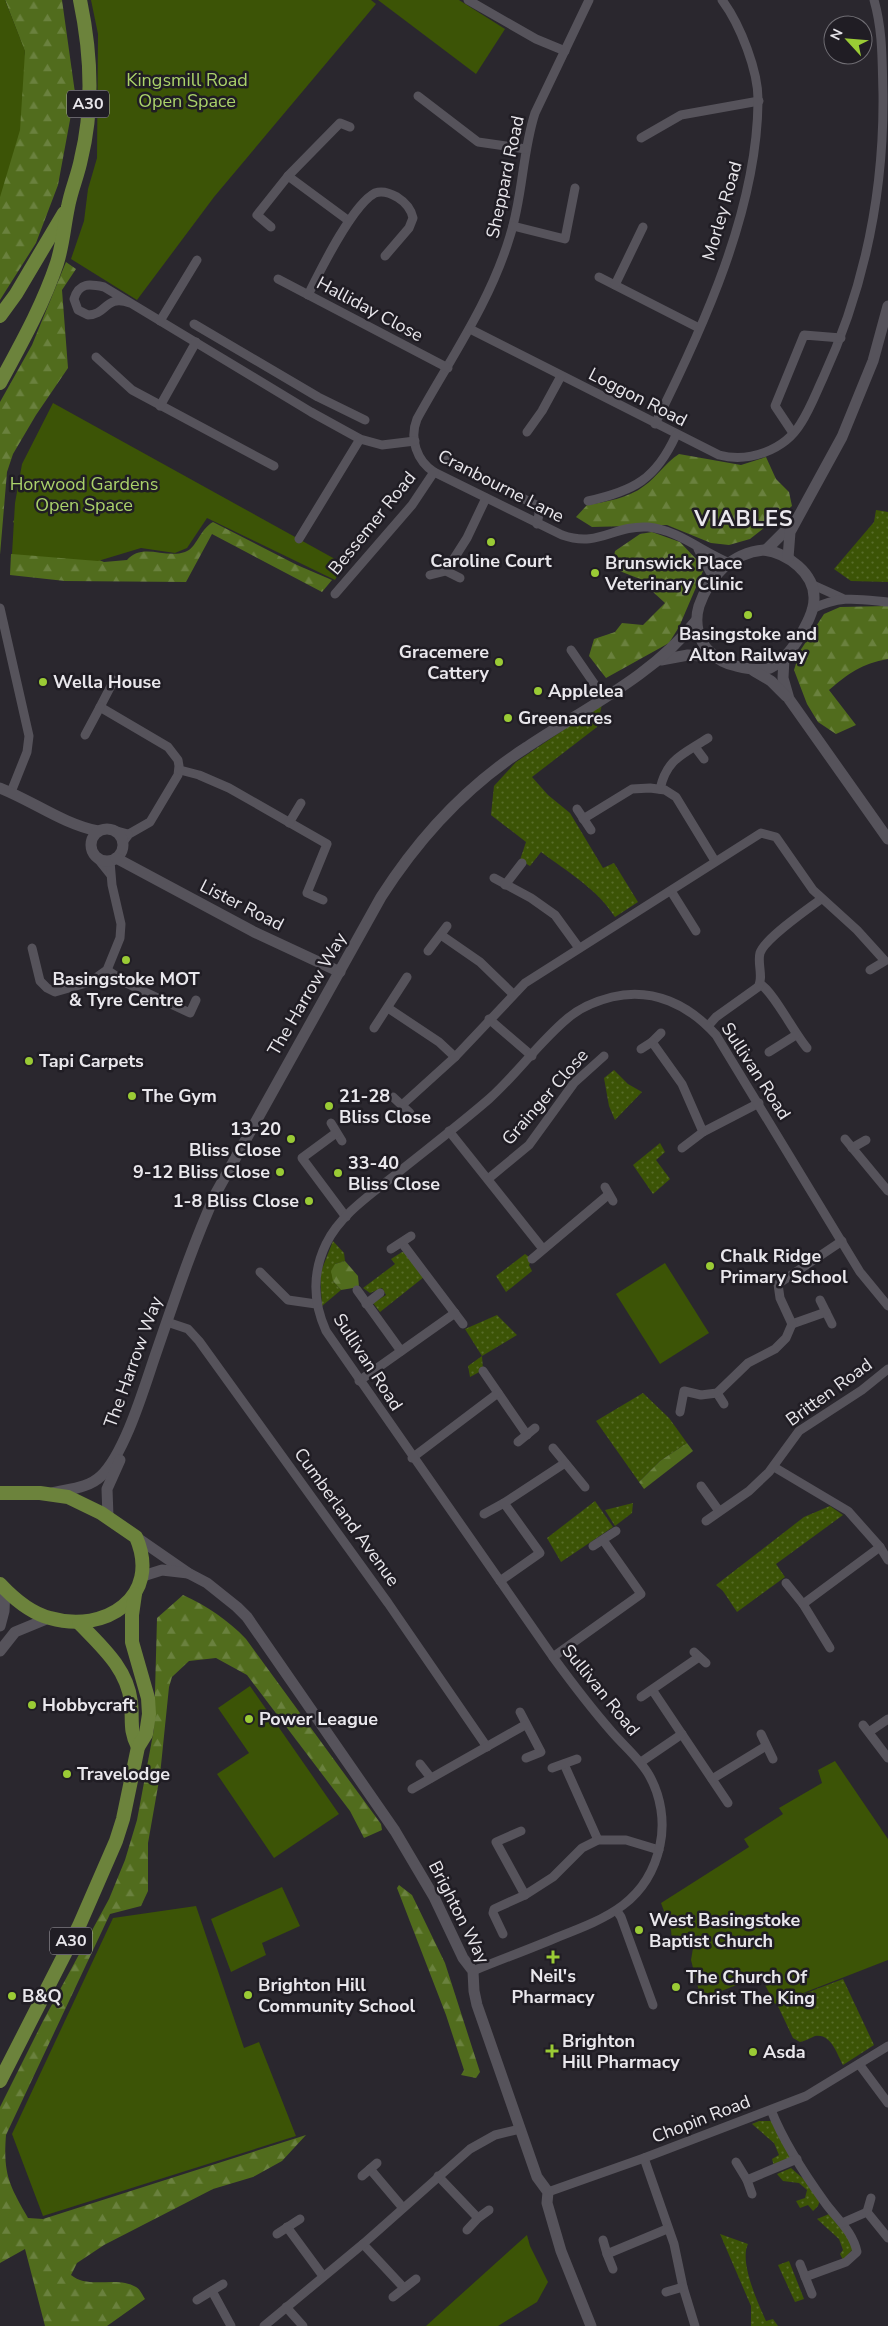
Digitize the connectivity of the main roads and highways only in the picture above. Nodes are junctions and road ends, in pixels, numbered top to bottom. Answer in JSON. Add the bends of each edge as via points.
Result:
{"nodes":[{"id":1,"x":80,"y":0,"type":"edge"},
{"id":2,"x":68,"y":206,"type":"junction"},
{"id":3,"x":0,"y":316,"type":"edge"},
{"id":4,"x":0,"y":383,"type":"edge"},
{"id":5,"x":2,"y":1491,"type":"edge"},
{"id":6,"x":2,"y":1587,"type":"edge"},
{"id":7,"x":135,"y":1594,"type":"junction"},
{"id":8,"x":79,"y":1623,"type":"junction"},
{"id":9,"x":138,"y":1747,"type":"junction"},
{"id":10,"x":0,"y":2081,"type":"edge"}],
"edges":[{"from":1,"to":2,"type":"main road","number":"A30","via":[[87,33],[90,76],[86,134]]},
{"from":2,"to":3,"type":"main road","number":"A30","via":[[21,287]]},
{"from":2,"to":4,"type":"main road","number":"A30","via":[[65,232],[48,286]]},
{"from":5,"to":7,"type":"main road","number":"A30","via":[[50,1494],[79,1502],[136,1537],[144,1563],[143,1576]]},
{"from":6,"to":8,"type":"main road","number":"A30","via":[[20,1603],[49,1618]]},
{"from":7,"to":8,"type":"main road","number":"A30","via":[[106,1616]]},
{"from":7,"to":9,"type":"main road","number":"A30","via":[[132,1642],[148,1698],[149,1714],[146,1734]]},
{"from":8,"to":9,"type":"main road","number":"A30","via":[[121,1672],[130,1702],[131,1734]]},
{"from":9,"to":10,"type":"main road","number":"A30","via":[[130,1791],[113,1850],[80,1926]]}]}
